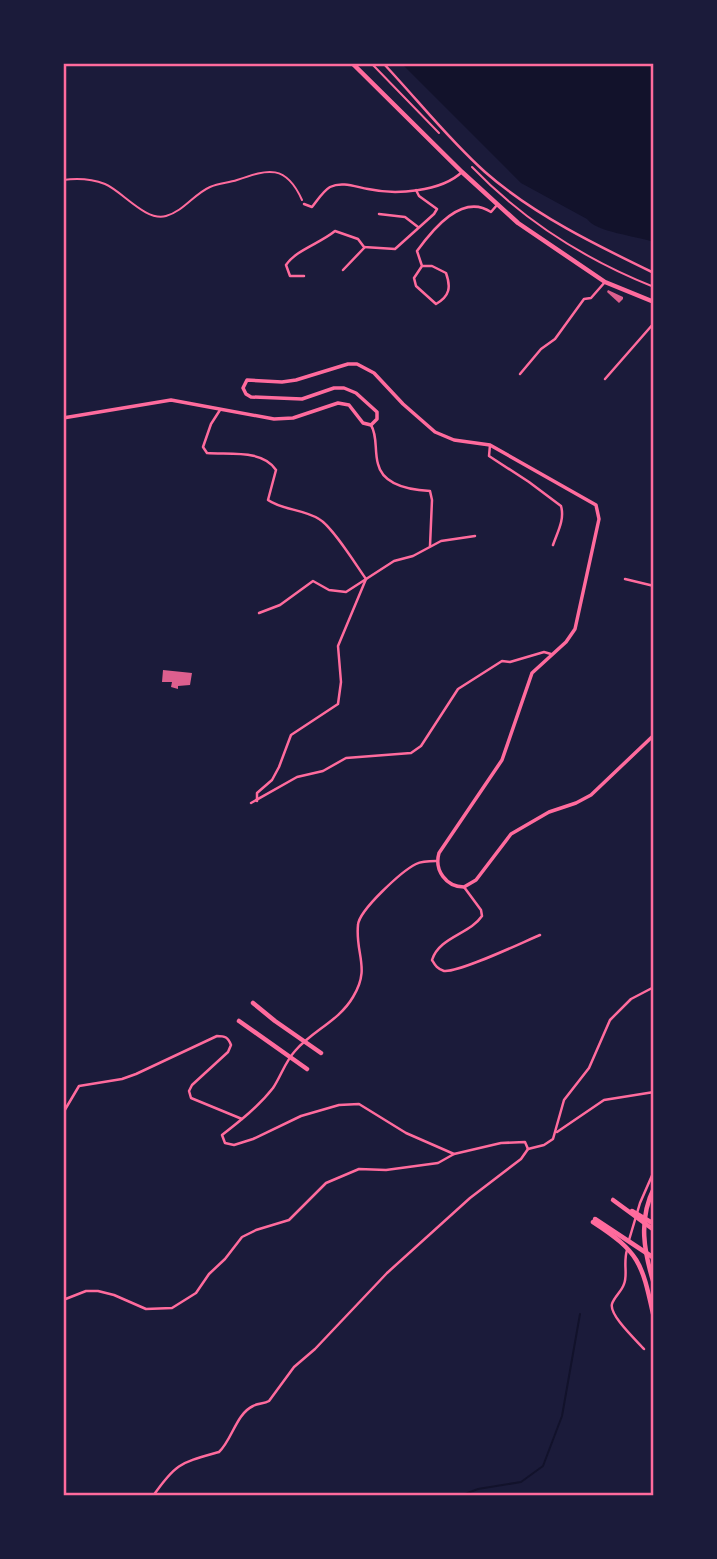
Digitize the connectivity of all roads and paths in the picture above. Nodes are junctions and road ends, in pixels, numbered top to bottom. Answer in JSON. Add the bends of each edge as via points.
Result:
{"nodes":[{"id":1,"x":352,"y":63,"type":"edge"},
{"id":2,"x":383,"y":63,"type":"edge"},
{"id":3,"x":462,"y":172,"type":"junction"},
{"id":4,"x":63,"y":180,"type":"edge"},
{"id":5,"x":416,"y":190,"type":"junction"},
{"id":6,"x":304,"y":204,"type":"joint"},
{"id":7,"x":498,"y":205,"type":"junction"},
{"id":8,"x":379,"y":214,"type":"dead end"},
{"id":9,"x":418,"y":227,"type":"junction"},
{"id":10,"x":365,"y":247,"type":"junction"},
{"id":11,"x":422,"y":266,"type":"junction"},
{"id":12,"x":343,"y":270,"type":"dead end"},
{"id":13,"x":654,"y":273,"type":"edge"},
{"id":14,"x":304,"y":276,"type":"dead end"},
{"id":15,"x":606,"y":282,"type":"junction"},
{"id":16,"x":654,"y":302,"type":"edge"},
{"id":17,"x":654,"y":323,"type":"edge"},
{"id":18,"x":520,"y":374,"type":"dead end"},
{"id":19,"x":605,"y":379,"type":"dead end"},
{"id":20,"x":220,"y":410,"type":"junction"},
{"id":21,"x":63,"y":418,"type":"edge"},
{"id":22,"x":371,"y":425,"type":"junction"},
{"id":23,"x":490,"y":445,"type":"junction"},
{"id":24,"x":475,"y":536,"type":"dead end"},
{"id":25,"x":553,"y":545,"type":"dead end"},
{"id":26,"x":430,"y":546,"type":"junction"},
{"id":27,"x":366,"y":579,"type":"junction"},
{"id":28,"x":625,"y":579,"type":"dead end"},
{"id":29,"x":654,"y":586,"type":"edge"},
{"id":30,"x":259,"y":613,"type":"dead end"},
{"id":31,"x":551,"y":654,"type":"junction"},
{"id":32,"x":654,"y":735,"type":"edge"},
{"id":33,"x":257,"y":800,"type":"junction"},
{"id":34,"x":251,"y":803,"type":"dead end"},
{"id":35,"x":436,"y":861,"type":"junction"},
{"id":36,"x":464,"y":887,"type":"junction"},
{"id":37,"x":540,"y":935,"type":"dead end"},
{"id":38,"x":654,"y":987,"type":"edge"},
{"id":39,"x":253,"y":1003,"type":"dead end"},
{"id":40,"x":239,"y":1021,"type":"dead end"},
{"id":41,"x":321,"y":1053,"type":"dead end"},
{"id":42,"x":307,"y":1069,"type":"dead end"},
{"id":43,"x":654,"y":1092,"type":"edge"},
{"id":44,"x":63,"y":1113,"type":"edge"},
{"id":45,"x":242,"y":1119,"type":"junction"},
{"id":46,"x":556,"y":1132,"type":"junction"},
{"id":47,"x":528,"y":1149,"type":"junction"},
{"id":48,"x":454,"y":1154,"type":"junction"},
{"id":49,"x":654,"y":1171,"type":"edge"},
{"id":50,"x":654,"y":1188,"type":"edge"},
{"id":51,"x":654,"y":1224,"type":"edge"},
{"id":52,"x":654,"y":1230,"type":"edge"},
{"id":53,"x":654,"y":1258,"type":"edge"},
{"id":54,"x":649,"y":1269,"type":"junction"},
{"id":55,"x":654,"y":1275,"type":"edge"},
{"id":56,"x":654,"y":1283,"type":"edge"},
{"id":57,"x":63,"y":1300,"type":"edge"},
{"id":58,"x":654,"y":1318,"type":"edge"},
{"id":59,"x":644,"y":1349,"type":"dead end"},
{"id":60,"x":153,"y":1496,"type":"edge"}],
"edges":[{"from":1,"to":3,"type":"main road"},
{"from":2,"to":13,"type":"street","via":[[499,183],[578,234]]},
{"from":3,"to":5,"type":"street"},
{"from":3,"to":7,"type":"main road"},
{"from":4,"to":6,"type":"path","via":[[106,185],[126,201],[163,217],[211,186],[264,171],[288,178]]},
{"from":5,"to":6,"type":"street","via":[[391,192],[345,184],[330,187],[312,207]]},
{"from":5,"to":9,"type":"street","via":[[437,209]]},
{"from":7,"to":11,"type":"street","via":[[491,212],[473,205],[463,207],[430,232],[417,251]]},
{"from":7,"to":15,"type":"main road"},
{"from":8,"to":9,"type":"street","via":[[405,217]]},
{"from":9,"to":10,"type":"street","via":[[395,249]]},
{"from":10,"to":12,"type":"street"},
{"from":10,"to":14,"type":"street","via":[[358,239],[335,231],[291,257],[286,265],[290,276]]},
{"from":11,"to":11,"type":"street","via":[[446,273],[451,286],[436,304],[416,286],[414,278]]},
{"from":15,"to":16,"type":"main road"},
{"from":15,"to":18,"type":"street","via":[[592,298],[584,299],[555,339]]},
{"from":17,"to":19,"type":"street"},
{"from":20,"to":21,"type":"street","via":[[162,400]]},
{"from":20,"to":22,"type":"street","via":[[286,419],[344,403],[354,408],[363,423]]},
{"from":20,"to":27,"type":"street","via":[[203,447],[207,453],[248,455],[272,463],[276,470],[268,500],[321,519]]},
{"from":22,"to":23,"type":"street","via":[[377,412],[350,390],[334,388],[302,399],[274,399],[246,394],[244,384],[296,380],[357,364],[374,373],[435,432]]},
{"from":22,"to":26,"type":"street","via":[[378,463],[388,478],[404,488],[429,491]]},
{"from":23,"to":25,"type":"street","via":[[489,456],[561,506]]},
{"from":23,"to":31,"type":"street","via":[[588,499],[598,509],[575,629]]},
{"from":24,"to":26,"type":"street"},
{"from":26,"to":27,"type":"street"},
{"from":27,"to":30,"type":"street","via":[[346,593],[313,581],[280,605]]},
{"from":27,"to":33,"type":"street","via":[[338,646],[338,704],[291,734],[279,767],[257,793]]},
{"from":28,"to":29,"type":"street"},
{"from":31,"to":33,"type":"street","via":[[502,661],[466,682],[421,746],[411,753],[346,758],[323,771],[297,777]]},
{"from":31,"to":35,"type":"street","via":[[529,678],[502,760]]},
{"from":32,"to":36,"type":"street","via":[[591,795],[511,834],[476,880]]},
{"from":33,"to":34,"type":"street"},
{"from":35,"to":36,"type":"street","via":[[447,881]]},
{"from":35,"to":45,"type":"street","via":[[406,870],[362,915],[358,927],[363,968],[352,999],[295,1051],[272,1089]]},
{"from":36,"to":37,"type":"street","via":[[482,916],[436,950],[432,960],[438,968],[447,971],[467,965]]},
{"from":38,"to":46,"type":"street","via":[[631,999],[610,1020],[589,1068],[564,1100]]},
{"from":39,"to":41,"type":"main road"},
{"from":40,"to":42,"type":"main road"},
{"from":43,"to":46,"type":"street","via":[[604,1100]]},
{"from":44,"to":45,"type":"street","via":[[79,1086],[129,1076],[217,1035],[229,1040],[228,1052],[189,1091],[199,1102]]},
{"from":45,"to":48,"type":"street","via":[[222,1135],[225,1143],[253,1139],[300,1116],[359,1104],[406,1133]]},
{"from":46,"to":47,"type":"street","via":[[549,1142]]},
{"from":47,"to":48,"type":"street","via":[[525,1142],[514,1141]]},
{"from":47,"to":60,"type":"street","via":[[387,1273],[295,1367],[269,1401],[253,1405],[243,1415],[219,1452],[184,1462],[163,1478]]},
{"from":48,"to":57,"type":"street","via":[[438,1163],[359,1169],[326,1183],[289,1220],[242,1237],[196,1293],[172,1308],[146,1309],[98,1291]]},
{"from":49,"to":59,"type":"street","via":[[623,1261],[624,1283],[612,1304],[617,1320]]},
{"from":50,"to":54,"type":"main road","via":[[643,1230]]},
{"from":51,"to":52,"type":"main road","via":[[613,1200]]},
{"from":53,"to":58,"type":"main road","via":[[594,1220],[631,1250],[643,1273]]},
{"from":54,"to":55,"type":"main road"},
{"from":54,"to":56,"type":"main road"}]}
